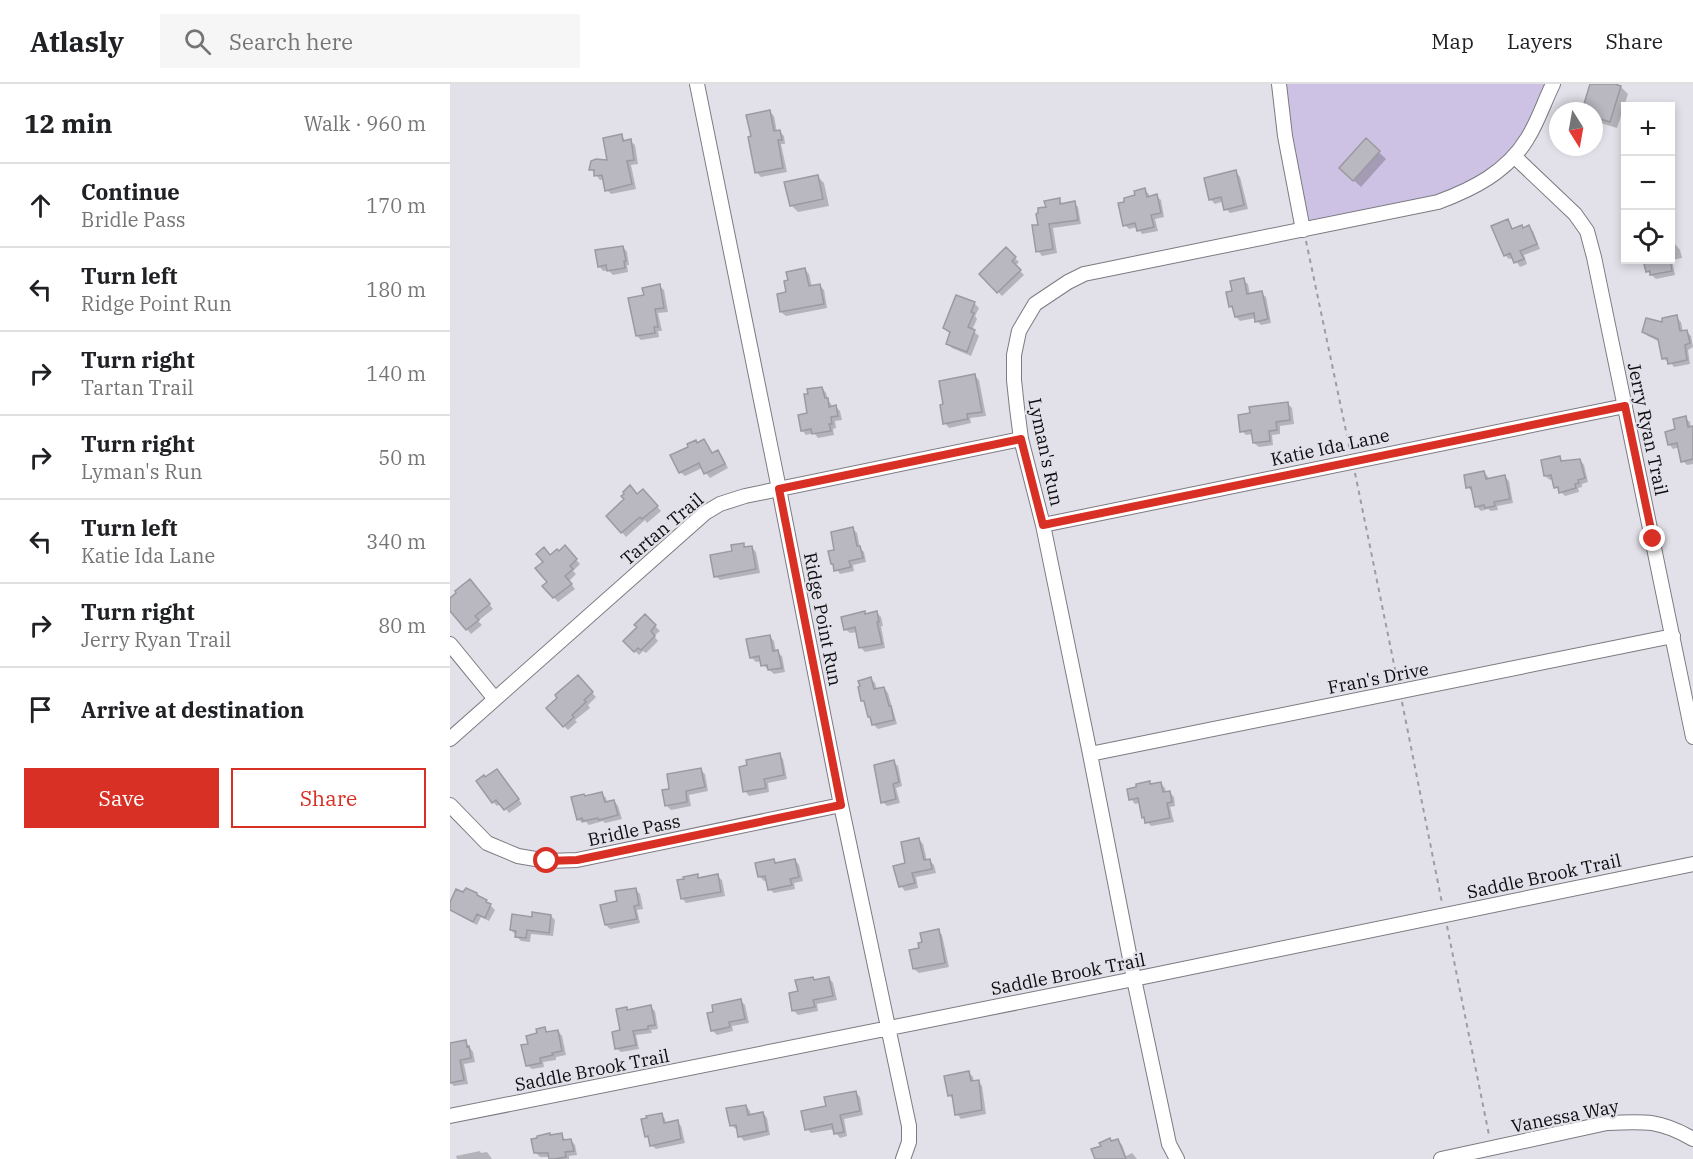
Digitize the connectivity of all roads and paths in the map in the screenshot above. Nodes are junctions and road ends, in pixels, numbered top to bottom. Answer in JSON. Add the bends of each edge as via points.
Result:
{"nodes":[{"id":1,"x":697,"y":84,"type":"edge"},
{"id":2,"x":1279,"y":84,"type":"edge"},
{"id":3,"x":1553,"y":84,"type":"edge"},
{"id":4,"x":1515,"y":157,"type":"junction"},
{"id":5,"x":1303,"y":230,"type":"junction"},
{"id":6,"x":1625,"y":406,"type":"junction"},
{"id":7,"x":1021,"y":439,"type":"junction"},
{"id":8,"x":779,"y":489,"type":"junction"},
{"id":9,"x":1043,"y":525,"type":"junction"},
{"id":10,"x":1673,"y":636,"type":"junction"},
{"id":11,"x":450,"y":644,"type":"edge"},
{"id":12,"x":495,"y":699,"type":"junction"},
{"id":13,"x":1693,"y":737,"type":"edge"},
{"id":14,"x":450,"y":739,"type":"edge"},
{"id":15,"x":1090,"y":754,"type":"junction"},
{"id":16,"x":450,"y":805,"type":"edge"},
{"id":17,"x":841,"y":805,"type":"junction"},
{"id":18,"x":1693,"y":864,"type":"edge"},
{"id":19,"x":1134,"y":979,"type":"junction"},
{"id":20,"x":889,"y":1028,"type":"junction"},
{"id":21,"x":450,"y":1116,"type":"edge"},
{"id":22,"x":1693,"y":1139,"type":"edge"},
{"id":23,"x":903,"y":1159,"type":"edge"},
{"id":24,"x":1177,"y":1159,"type":"edge"},
{"id":25,"x":1441,"y":1159,"type":"edge"}],
"edges":[{"from":1,"to":8,"type":"street","name":"Ridge Point Run"},
{"from":2,"to":5,"type":"street"},
{"from":3,"to":4,"type":"street","name":"Lyman's Run"},
{"from":4,"to":5,"type":"street","name":"Lyman's Run","via":[[1485,181],[1438,202]]},
{"from":4,"to":6,"type":"street","name":"Jerry Ryan Trail","via":[[1575,214],[1587,231]]},
{"from":5,"to":7,"type":"street","name":"Lyman's Run","via":[[1084,274],[1035,304],[1019,332],[1014,355]]},
{"from":6,"to":9,"type":"street","name":"Katie Ida Lane"},
{"from":6,"to":10,"type":"street","name":"Jerry Ryan Trail"},
{"from":7,"to":8,"type":"street","name":"Tartan Trail"},
{"from":7,"to":9,"type":"street","name":"Lyman's Run"},
{"from":8,"to":12,"type":"street","name":"Tartan Trail","via":[[720,504],[705,513]]},
{"from":8,"to":17,"type":"street","name":"Ridge Point Run"},
{"from":9,"to":15,"type":"street","name":"Lyman's Run"},
{"from":10,"to":13,"type":"street","name":"Jerry Ryan Trail"},
{"from":10,"to":15,"type":"street","name":"Fran's Drive"},
{"from":11,"to":12,"type":"street"},
{"from":12,"to":14,"type":"street","name":"Tartan Trail"},
{"from":15,"to":19,"type":"street","name":"Lyman's Run"},
{"from":16,"to":17,"type":"street","name":"Bridle Pass","via":[[487,843],[518,856],[547,861],[577,860]]},
{"from":17,"to":20,"type":"street","name":"Ridge Point Run"},
{"from":18,"to":19,"type":"street","name":"Saddle Brook Trail"},
{"from":19,"to":20,"type":"street","name":"Saddle Brook Trail"},
{"from":19,"to":24,"type":"street","via":[[1169,1144]]},
{"from":20,"to":21,"type":"street","name":"Saddle Brook Trail"},
{"from":20,"to":23,"type":"street","name":"Ridge Point Run","via":[[909,1126]]},
{"from":22,"to":25,"type":"street","name":"Vanessa Way","via":[[1657,1123],[1607,1124]]}]}
